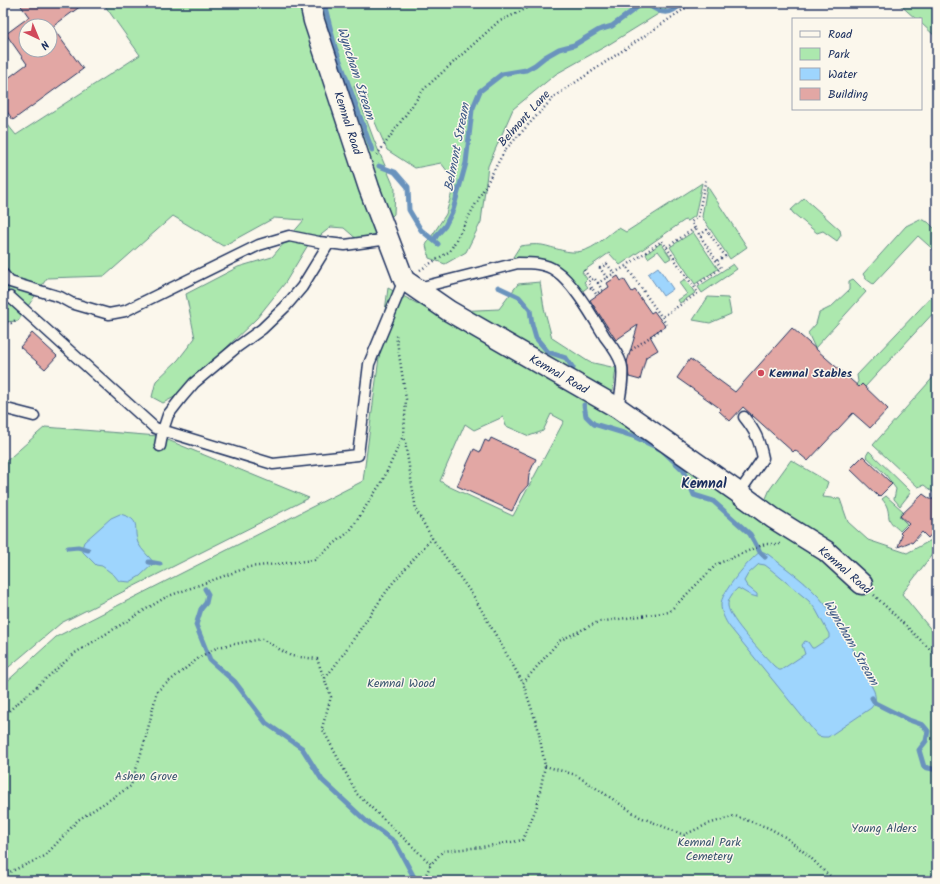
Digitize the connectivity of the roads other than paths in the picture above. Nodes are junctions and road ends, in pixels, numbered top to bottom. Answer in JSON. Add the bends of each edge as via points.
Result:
{"nodes":[{"id":1,"x":310,"y":3,"type":"edge"},
{"id":2,"x":389,"y":239,"type":"junction"},
{"id":3,"x":329,"y":243,"type":"junction"},
{"id":4,"x":3,"y":274,"type":"edge"},
{"id":5,"x":410,"y":284,"type":"junction"},
{"id":6,"x":3,"y":300,"type":"edge"},
{"id":7,"x":3,"y":408,"type":"edge"},
{"id":8,"x":618,"y":408,"type":"junction"},
{"id":9,"x":34,"y":416,"type":"dead end"},
{"id":10,"x":744,"y":417,"type":"dead end"},
{"id":11,"x":163,"y":430,"type":"junction"},
{"id":12,"x":160,"y":446,"type":"dead end"},
{"id":13,"x":739,"y":493,"type":"junction"},
{"id":14,"x":862,"y":584,"type":"road end"}],
"edges":[{"from":1,"to":2,"type":"street","name":"Kemnal Road","via":[[364,174]]},
{"from":2,"to":3,"type":"lane","via":[[345,245]]},
{"from":2,"to":5,"type":"street","name":"Kemnal Road"},
{"from":3,"to":4,"type":"lane","via":[[289,236],[259,245],[125,311],[109,314],[71,304],[60,297],[10,282]]},
{"from":3,"to":11,"type":"lane","via":[[302,287],[285,307],[262,329],[194,383],[168,415]]},
{"from":5,"to":8,"type":"street","name":"Kemnal Road","via":[[449,311]]},
{"from":5,"to":8,"type":"lane","via":[[518,263],[529,263],[555,270],[579,297],[622,364]]},
{"from":5,"to":11,"type":"lane","via":[[370,364],[358,455],[273,464]]},
{"from":6,"to":11,"type":"lane","via":[[10,297],[155,428]]},
{"from":7,"to":9,"type":"lane"},
{"from":8,"to":13,"type":"street","name":"Kemnal Road"},
{"from":10,"to":13,"type":"lane","via":[[754,429],[763,458]]},
{"from":11,"to":12,"type":"lane"},
{"from":13,"to":14,"type":"street","name":"Kemnal Road","via":[[826,551]]}]}
